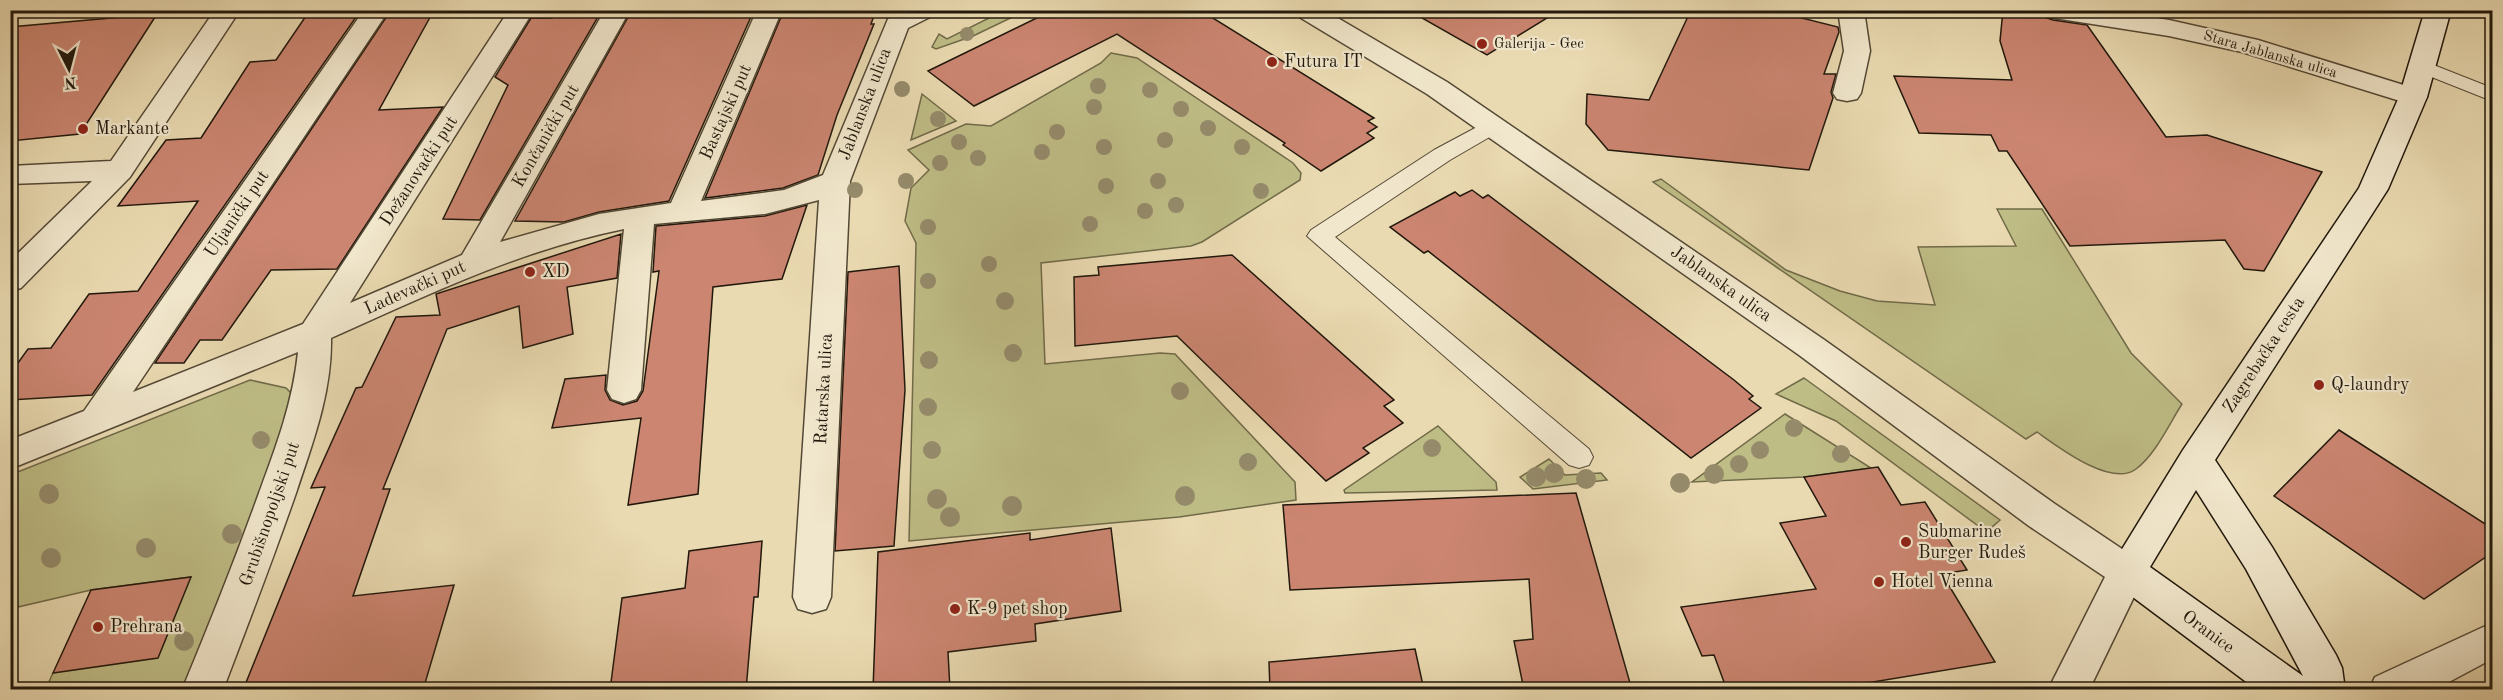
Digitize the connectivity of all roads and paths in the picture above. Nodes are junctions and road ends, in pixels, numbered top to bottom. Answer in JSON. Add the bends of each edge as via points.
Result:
{"nodes":[{"id":1,"x":228,"y":10,"type":"edge"},
{"id":2,"x":377,"y":10,"type":"edge"},
{"id":3,"x":522,"y":10,"type":"edge"},
{"id":4,"x":618,"y":10,"type":"edge"},
{"id":5,"x":770,"y":10,"type":"edge"},
{"id":6,"x":925,"y":10,"type":"edge"},
{"id":7,"x":1305,"y":10,"type":"edge"},
{"id":8,"x":1851,"y":10,"type":"edge"},
{"id":9,"x":2054,"y":10,"type":"edge"},
{"id":10,"x":2436,"y":17,"type":"edge"},
{"id":11,"x":2421,"y":66,"type":"junction"},
{"id":12,"x":1847,"y":93,"type":"dead end"},
{"id":13,"x":2493,"y":95,"type":"edge"},
{"id":14,"x":2413,"y":97,"type":"junction"},
{"id":15,"x":1492,"y":126,"type":"junction"},
{"id":16,"x":120,"y":170,"type":"junction"},
{"id":17,"x":10,"y":175,"type":"edge"},
{"id":18,"x":835,"y":181,"type":"junction"},
{"id":19,"x":681,"y":213,"type":"junction"},
{"id":20,"x":640,"y":216,"type":"junction"},
{"id":21,"x":473,"y":262,"type":"junction"},
{"id":22,"x":10,"y":280,"type":"edge"},
{"id":23,"x":315,"y":332,"type":"junction"},
{"id":24,"x":624,"y":390,"type":"dead end"},
{"id":25,"x":97,"y":418,"type":"junction"},
{"id":26,"x":10,"y":454,"type":"edge"},
{"id":27,"x":1579,"y":458,"type":"dead end"},
{"id":28,"x":2196,"y":460,"type":"junction"},
{"id":29,"x":2127,"y":572,"type":"junction"},
{"id":30,"x":812,"y":597,"type":"dead end"},
{"id":31,"x":2493,"y":640,"type":"edge"},
{"id":32,"x":202,"y":690,"type":"edge"},
{"id":33,"x":2068,"y":690,"type":"edge"},
{"id":34,"x":2290,"y":690,"type":"edge"},
{"id":35,"x":2325,"y":690,"type":"edge"},
{"id":36,"x":2389,"y":690,"type":"edge"}],
"edges":[{"from":1,"to":16,"type":"street"},
{"from":2,"to":25,"type":"street","name":"Uljanički put"},
{"from":3,"to":23,"type":"street","name":"Dežanovački put"},
{"from":4,"to":21,"type":"street","name":"Končanički put"},
{"from":5,"to":19,"type":"street","name":"Bastajski put"},
{"from":6,"to":18,"type":"street","name":"Jablanska ulica","via":[[897,24]]},
{"from":7,"to":15,"type":"street","name":"Jablanska ulica","via":[[1437,88]]},
{"from":8,"to":12,"type":"street","via":[[1857,51]]},
{"from":9,"to":14,"type":"street","name":"Stara Jablanska ulica","via":[[2169,28],[2249,46]]},
{"from":10,"to":11,"type":"street","name":"Zagrebačka cesta"},
{"from":11,"to":13,"type":"lane"},
{"from":11,"to":14,"type":"street","name":"Zagrebačka cesta"},
{"from":14,"to":28,"type":"street","name":"Zagrebačka cesta","via":[[2373,189]]},
{"from":15,"to":27,"type":"lane","via":[[1442,154],[1319,236]]},
{"from":15,"to":29,"type":"street","name":"Jablanska ulica"},
{"from":16,"to":17,"type":"street"},
{"from":16,"to":22,"type":"street"},
{"from":18,"to":19,"type":"street","name":"Ladevački put","via":[[787,201]]},
{"from":18,"to":30,"type":"street","name":"Ratarska ulica"},
{"from":19,"to":20,"type":"street","name":"Ladevački put"},
{"from":20,"to":21,"type":"street","name":"Ladevački put","via":[[529,243]]},
{"from":20,"to":24,"type":"street"},
{"from":21,"to":23,"type":"street","name":"Ladevački put"},
{"from":23,"to":25,"type":"street","name":"Ladevački put","via":[[210,377]]},
{"from":23,"to":32,"type":"street","name":"Grubišnopoljski put","via":[[316,359],[296,440],[248,578]]},
{"from":25,"to":26,"type":"street","name":"Ladevački put"},
{"from":28,"to":29,"type":"street","name":"Zagrebačka cesta"},
{"from":28,"to":35,"type":"street","via":[[2259,558],[2322,668]]},
{"from":29,"to":33,"type":"street","name":"Zagrebačka cesta"},
{"from":29,"to":34,"type":"street","name":"Oranice"},
{"from":31,"to":36,"type":"street"}]}
